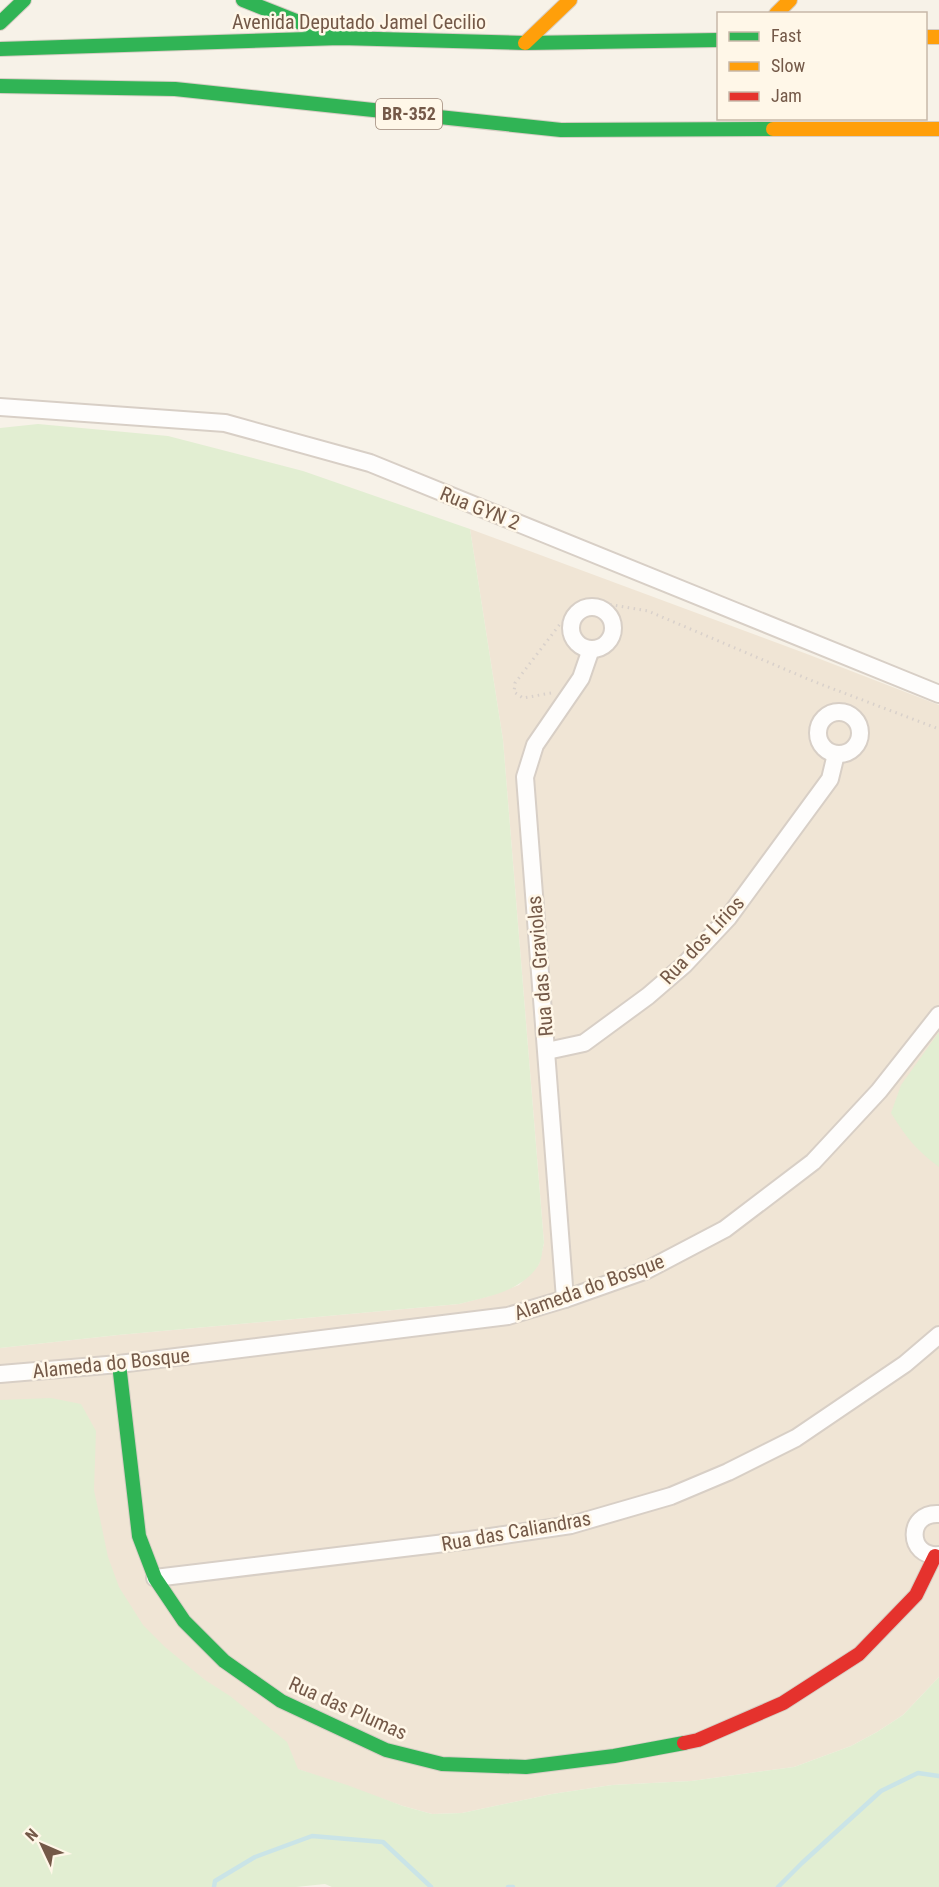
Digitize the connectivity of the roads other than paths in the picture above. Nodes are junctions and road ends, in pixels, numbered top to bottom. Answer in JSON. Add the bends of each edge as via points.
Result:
{"nodes":[{"id":1,"x":24,"y":0,"type":"edge"},
{"id":2,"x":243,"y":0,"type":"edge"},
{"id":3,"x":570,"y":0,"type":"edge"},
{"id":4,"x":790,"y":0,"type":"edge"},
{"id":5,"x":778,"y":12,"type":"edge"},
{"id":6,"x":0,"y":23,"type":"edge"},
{"id":7,"x":340,"y":38,"type":"junction"},
{"id":8,"x":717,"y":40,"type":"edge"},
{"id":9,"x":525,"y":43,"type":"junction"},
{"id":10,"x":0,"y":49,"type":"edge"},
{"id":11,"x":0,"y":86,"type":"edge"},
{"id":12,"x":800,"y":120,"type":"edge"},
{"id":13,"x":818,"y":128,"type":"junction"},
{"id":14,"x":939,"y":129,"type":"edge"},
{"id":15,"x":0,"y":407,"type":"edge"},
{"id":16,"x":591,"y":649,"type":"dead end"},
{"id":17,"x":939,"y":694,"type":"edge"},
{"id":18,"x":836,"y":754,"type":"dead end"},
{"id":19,"x":939,"y":1015,"type":"edge"},
{"id":20,"x":547,"y":1051,"type":"junction"},
{"id":21,"x":565,"y":1299,"type":"junction"},
{"id":22,"x":939,"y":1335,"type":"edge"},
{"id":23,"x":119,"y":1364,"type":"junction"},
{"id":24,"x":0,"y":1374,"type":"edge"},
{"id":25,"x":939,"y":1514,"type":"edge"},
{"id":26,"x":937,"y":1555,"type":"edge"},
{"id":27,"x":155,"y":1578,"type":"junction"}],
"edges":[{"from":1,"to":6,"type":"main road"},
{"from":2,"to":7,"type":"main road"},
{"from":3,"to":9,"type":"main road"},
{"from":4,"to":5,"type":"main road"},
{"from":7,"to":9,"type":"main road","name":"Avenida Deputado Jamel Cecilio"},
{"from":7,"to":10,"type":"main road","name":"Avenida Deputado Jamel Cecilio"},
{"from":8,"to":9,"type":"main road","name":"Avenida Deputado Jamel Cecilio"},
{"from":11,"to":13,"type":"main road","number":"BR-352","via":[[175,89],[561,130]]},
{"from":12,"to":13,"type":"main road"},
{"from":13,"to":14,"type":"main road","number":"BR-352"},
{"from":15,"to":17,"type":"street","name":"Rua GYN 2","via":[[225,423],[370,463]]},
{"from":16,"to":20,"type":"street","name":"Rua das Graviolas","via":[[581,678],[535,745],[525,777]]},
{"from":18,"to":20,"type":"street","name":"Rua dos Lírios","via":[[830,779],[728,918],[684,965],[584,1043]]},
{"from":19,"to":21,"type":"street","name":"Alameda do Bosque","via":[[879,1091],[813,1162],[725,1229],[647,1270]]},
{"from":20,"to":21,"type":"street","name":"Rua das Graviolas"},
{"from":21,"to":23,"type":"street","name":"Alameda do Bosque","via":[[508,1316]]},
{"from":22,"to":27,"type":"street","name":"Rua das Caliandras","via":[[905,1364],[796,1438],[671,1496],[560,1527]]},
{"from":23,"to":24,"type":"street","name":"Alameda do Bosque"},
{"from":23,"to":27,"type":"main road","name":"Rua das Plumas","via":[[139,1536]]},
{"from":25,"to":26,"type":"street","via":[[926,1515],[914,1532],[917,1546]]},
{"from":26,"to":27,"type":"main road","name":"Rua das Plumas","via":[[916,1594],[859,1654],[783,1703],[698,1740],[526,1767],[442,1764],[386,1750],[281,1701],[224,1661],[184,1621]]}]}
